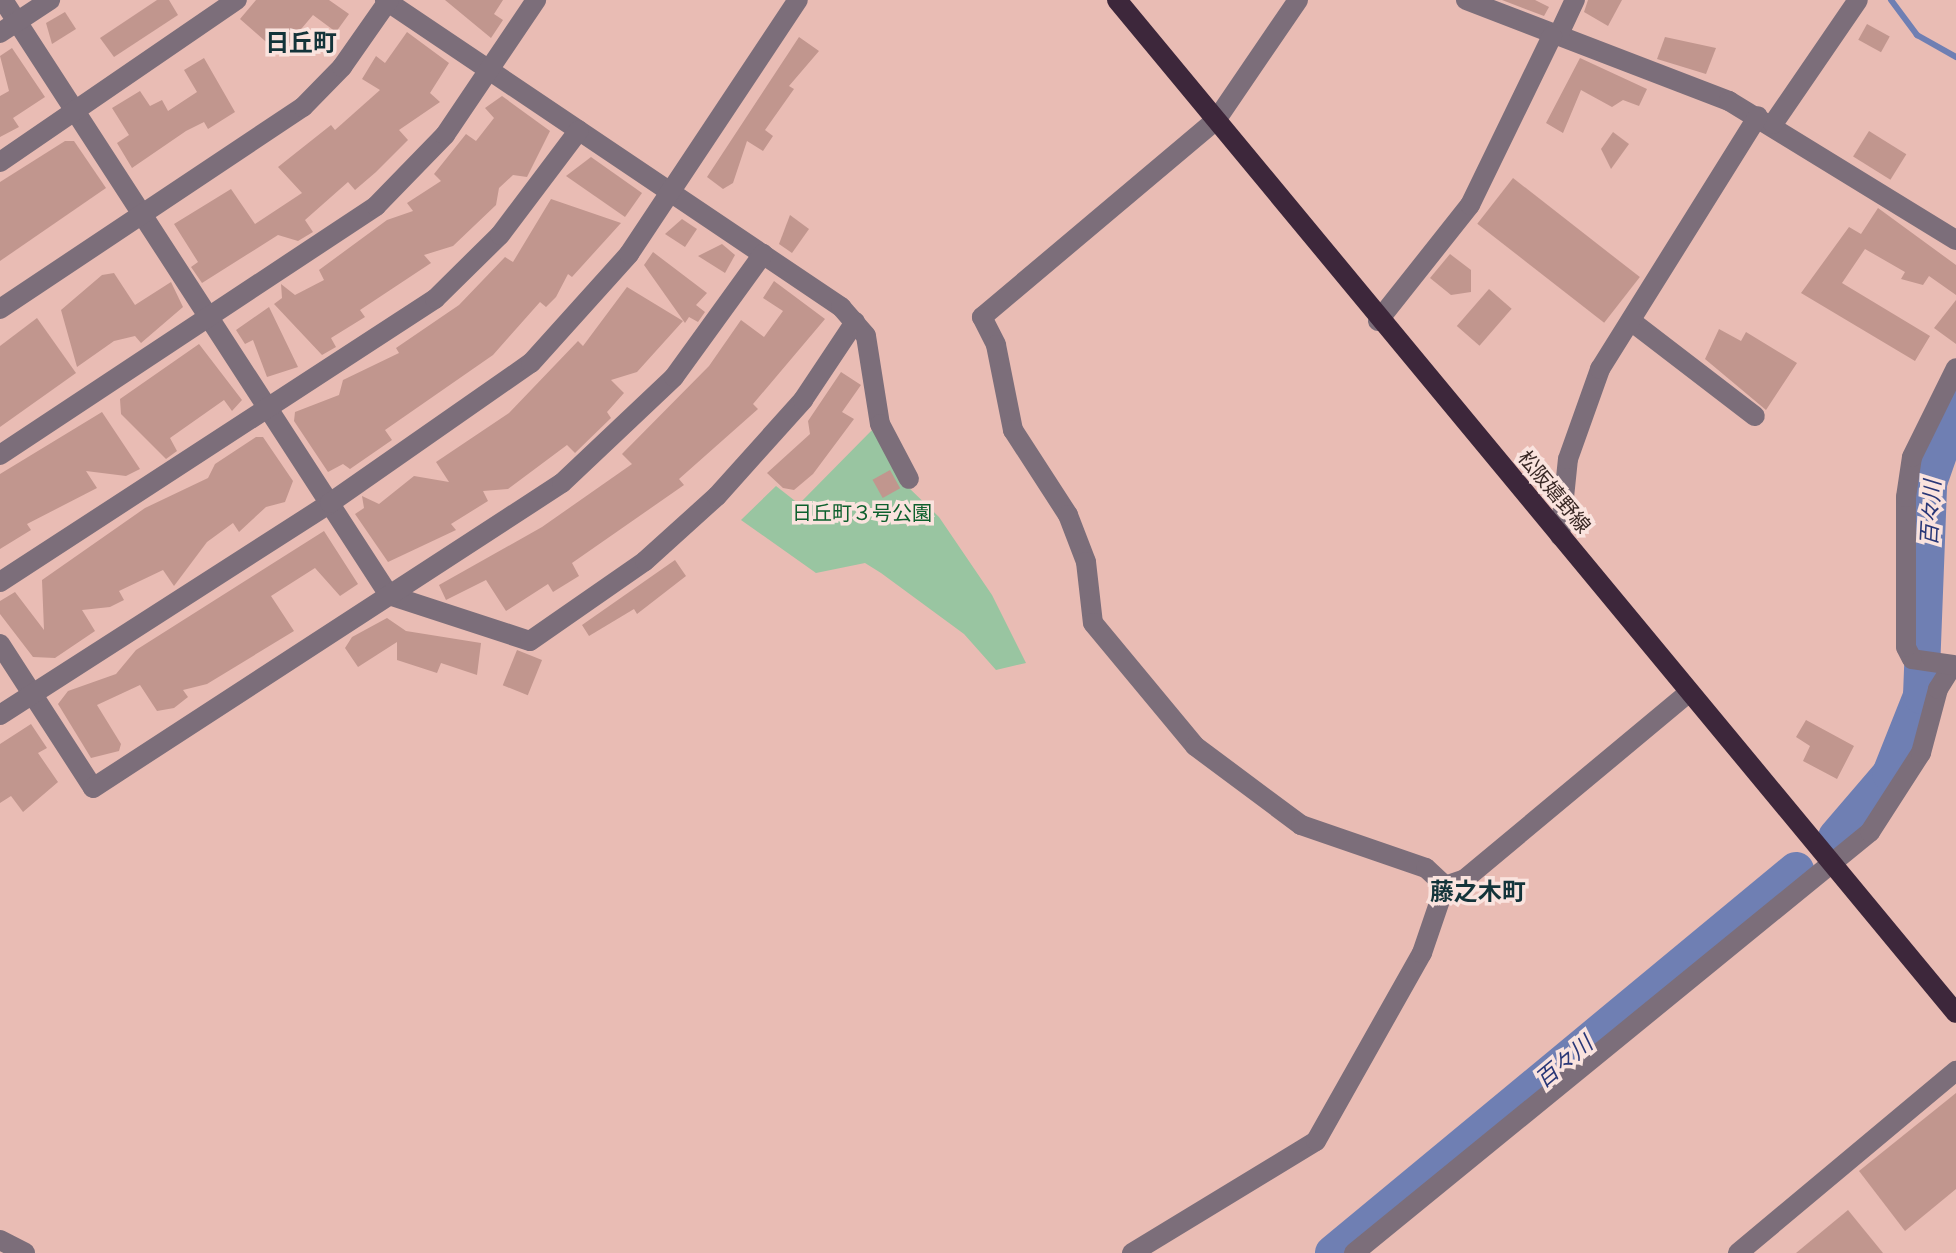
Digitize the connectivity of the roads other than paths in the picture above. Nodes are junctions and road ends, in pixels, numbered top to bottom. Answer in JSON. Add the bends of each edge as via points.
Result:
{"nodes":[{"id":1,"x":3,"y":0,"type":"edge"},
{"id":2,"x":50,"y":0,"type":"edge"},
{"id":3,"x":237,"y":0,"type":"edge"},
{"id":4,"x":536,"y":0,"type":"edge"},
{"id":5,"x":798,"y":0,"type":"edge"},
{"id":6,"x":1117,"y":0,"type":"edge"},
{"id":7,"x":1298,"y":0,"type":"edge"},
{"id":8,"x":1466,"y":0,"type":"edge"},
{"id":9,"x":1575,"y":0,"type":"edge"},
{"id":10,"x":1858,"y":0,"type":"edge"},
{"id":11,"x":387,"y":1,"type":"edge"},
{"id":12,"x":8,"y":28,"type":"edge"},
{"id":13,"x":1555,"y":36,"type":"junction"},
{"id":14,"x":489,"y":69,"type":"junction"},
{"id":15,"x":77,"y":113,"type":"junction"},
{"id":16,"x":1216,"y":120,"type":"junction"},
{"id":17,"x":1766,"y":120,"type":"junction"},
{"id":18,"x":579,"y":130,"type":"junction"},
{"id":19,"x":0,"y":162,"type":"edge"},
{"id":20,"x":670,"y":192,"type":"junction"},
{"id":21,"x":142,"y":217,"type":"junction"},
{"id":22,"x":1956,"y":240,"type":"edge"},
{"id":23,"x":763,"y":254,"type":"junction"},
{"id":24,"x":0,"y":309,"type":"edge"},
{"id":25,"x":212,"y":320,"type":"junction"},
{"id":26,"x":1378,"y":321,"type":"junction"},
{"id":27,"x":1631,"y":321,"type":"junction"},
{"id":28,"x":855,"y":322,"type":"junction"},
{"id":29,"x":1956,"y":368,"type":"edge"},
{"id":30,"x":268,"y":410,"type":"junction"},
{"id":31,"x":1755,"y":416,"type":"dead end"},
{"id":32,"x":0,"y":455,"type":"edge"},
{"id":33,"x":909,"y":479,"type":"dead end"},
{"id":34,"x":330,"y":503,"type":"junction"},
{"id":35,"x":1560,"y":536,"type":"junction"},
{"id":36,"x":0,"y":582,"type":"edge"},
{"id":37,"x":389,"y":595,"type":"junction"},
{"id":38,"x":0,"y":644,"type":"edge"},
{"id":39,"x":1949,"y":664,"type":"edge"},
{"id":40,"x":1688,"y":693,"type":"junction"},
{"id":41,"x":32,"y":694,"type":"junction"},
{"id":42,"x":0,"y":715,"type":"edge"},
{"id":43,"x":1833,"y":864,"type":"junction"},
{"id":44,"x":1445,"y":886,"type":"junction"},
{"id":45,"x":1956,"y":1013,"type":"edge"},
{"id":46,"x":1956,"y":1071,"type":"edge"},
{"id":47,"x":0,"y":1240,"type":"edge"},
{"id":48,"x":25,"y":1253,"type":"edge"},
{"id":49,"x":1132,"y":1253,"type":"edge"},
{"id":50,"x":1354,"y":1253,"type":"edge"},
{"id":51,"x":1738,"y":1253,"type":"edge"}],
"edges":[{"from":1,"to":12,"type":"street"},
{"from":2,"to":12,"type":"street"},
{"from":3,"to":15,"type":"street"},
{"from":4,"to":14,"type":"street"},
{"from":5,"to":20,"type":"street"},
{"from":6,"to":16,"type":"main road","name":"松阪嬉野線"},
{"from":7,"to":16,"type":"street"},
{"from":8,"to":13,"type":"street"},
{"from":9,"to":13,"type":"street"},
{"from":10,"to":17,"type":"street"},
{"from":11,"to":14,"type":"street"},
{"from":11,"to":21,"type":"street","via":[[342,67],[303,107]]},
{"from":12,"to":15,"type":"street"},
{"from":13,"to":17,"type":"street"},
{"from":13,"to":26,"type":"street","via":[[1470,205]]},
{"from":14,"to":18,"type":"street"},
{"from":14,"to":25,"type":"street","via":[[433,150],[386,197]]},
{"from":15,"to":19,"type":"street"},
{"from":15,"to":21,"type":"street"},
{"from":16,"to":26,"type":"main road","name":"松阪嬉野線"},
{"from":16,"to":44,"type":"street","via":[[982,317],[996,345],[1013,430],[1068,515],[1086,562],[1093,623],[1195,746],[1301,825],[1426,868]]},
{"from":17,"to":22,"type":"street"},
{"from":17,"to":27,"type":"street"},
{"from":18,"to":20,"type":"street"},
{"from":18,"to":30,"type":"street","via":[[539,188],[454,283]]},
{"from":20,"to":23,"type":"street"},
{"from":20,"to":34,"type":"street","via":[[604,286],[531,363]]},
{"from":21,"to":24,"type":"street"},
{"from":21,"to":25,"type":"street"},
{"from":23,"to":28,"type":"street"},
{"from":23,"to":37,"type":"street","via":[[691,357],[604,447],[562,483]]},
{"from":25,"to":30,"type":"street"},
{"from":25,"to":32,"type":"street"},
{"from":26,"to":35,"type":"main road","name":"松阪嬉野線"},
{"from":27,"to":31,"type":"street"},
{"from":27,"to":35,"type":"street","via":[[1596,377],[1568,459]]},
{"from":28,"to":33,"type":"street","via":[[866,336],[880,424]]},
{"from":28,"to":37,"type":"street","via":[[803,400],[717,496],[645,561],[530,641]]},
{"from":29,"to":39,"type":"street","via":[[1912,457],[1906,647],[1915,659]]},
{"from":30,"to":34,"type":"street"},
{"from":30,"to":36,"type":"street"},
{"from":34,"to":37,"type":"street"},
{"from":34,"to":41,"type":"street"},
{"from":35,"to":40,"type":"main road","name":"松阪嬉野線"},
{"from":37,"to":41,"type":"street","via":[[93,788]]},
{"from":38,"to":41,"type":"street"},
{"from":39,"to":43,"type":"street","via":[[1921,753],[1870,832]]},
{"from":40,"to":43,"type":"main road","name":"松阪嬉野線"},
{"from":40,"to":44,"type":"street","via":[[1465,879]]},
{"from":41,"to":42,"type":"street"},
{"from":43,"to":45,"type":"main road","name":"松阪嬉野線"},
{"from":43,"to":50,"type":"street"},
{"from":44,"to":49,"type":"street","via":[[1422,953],[1316,1141]]},
{"from":46,"to":51,"type":"street"},
{"from":47,"to":48,"type":"street"}]}
